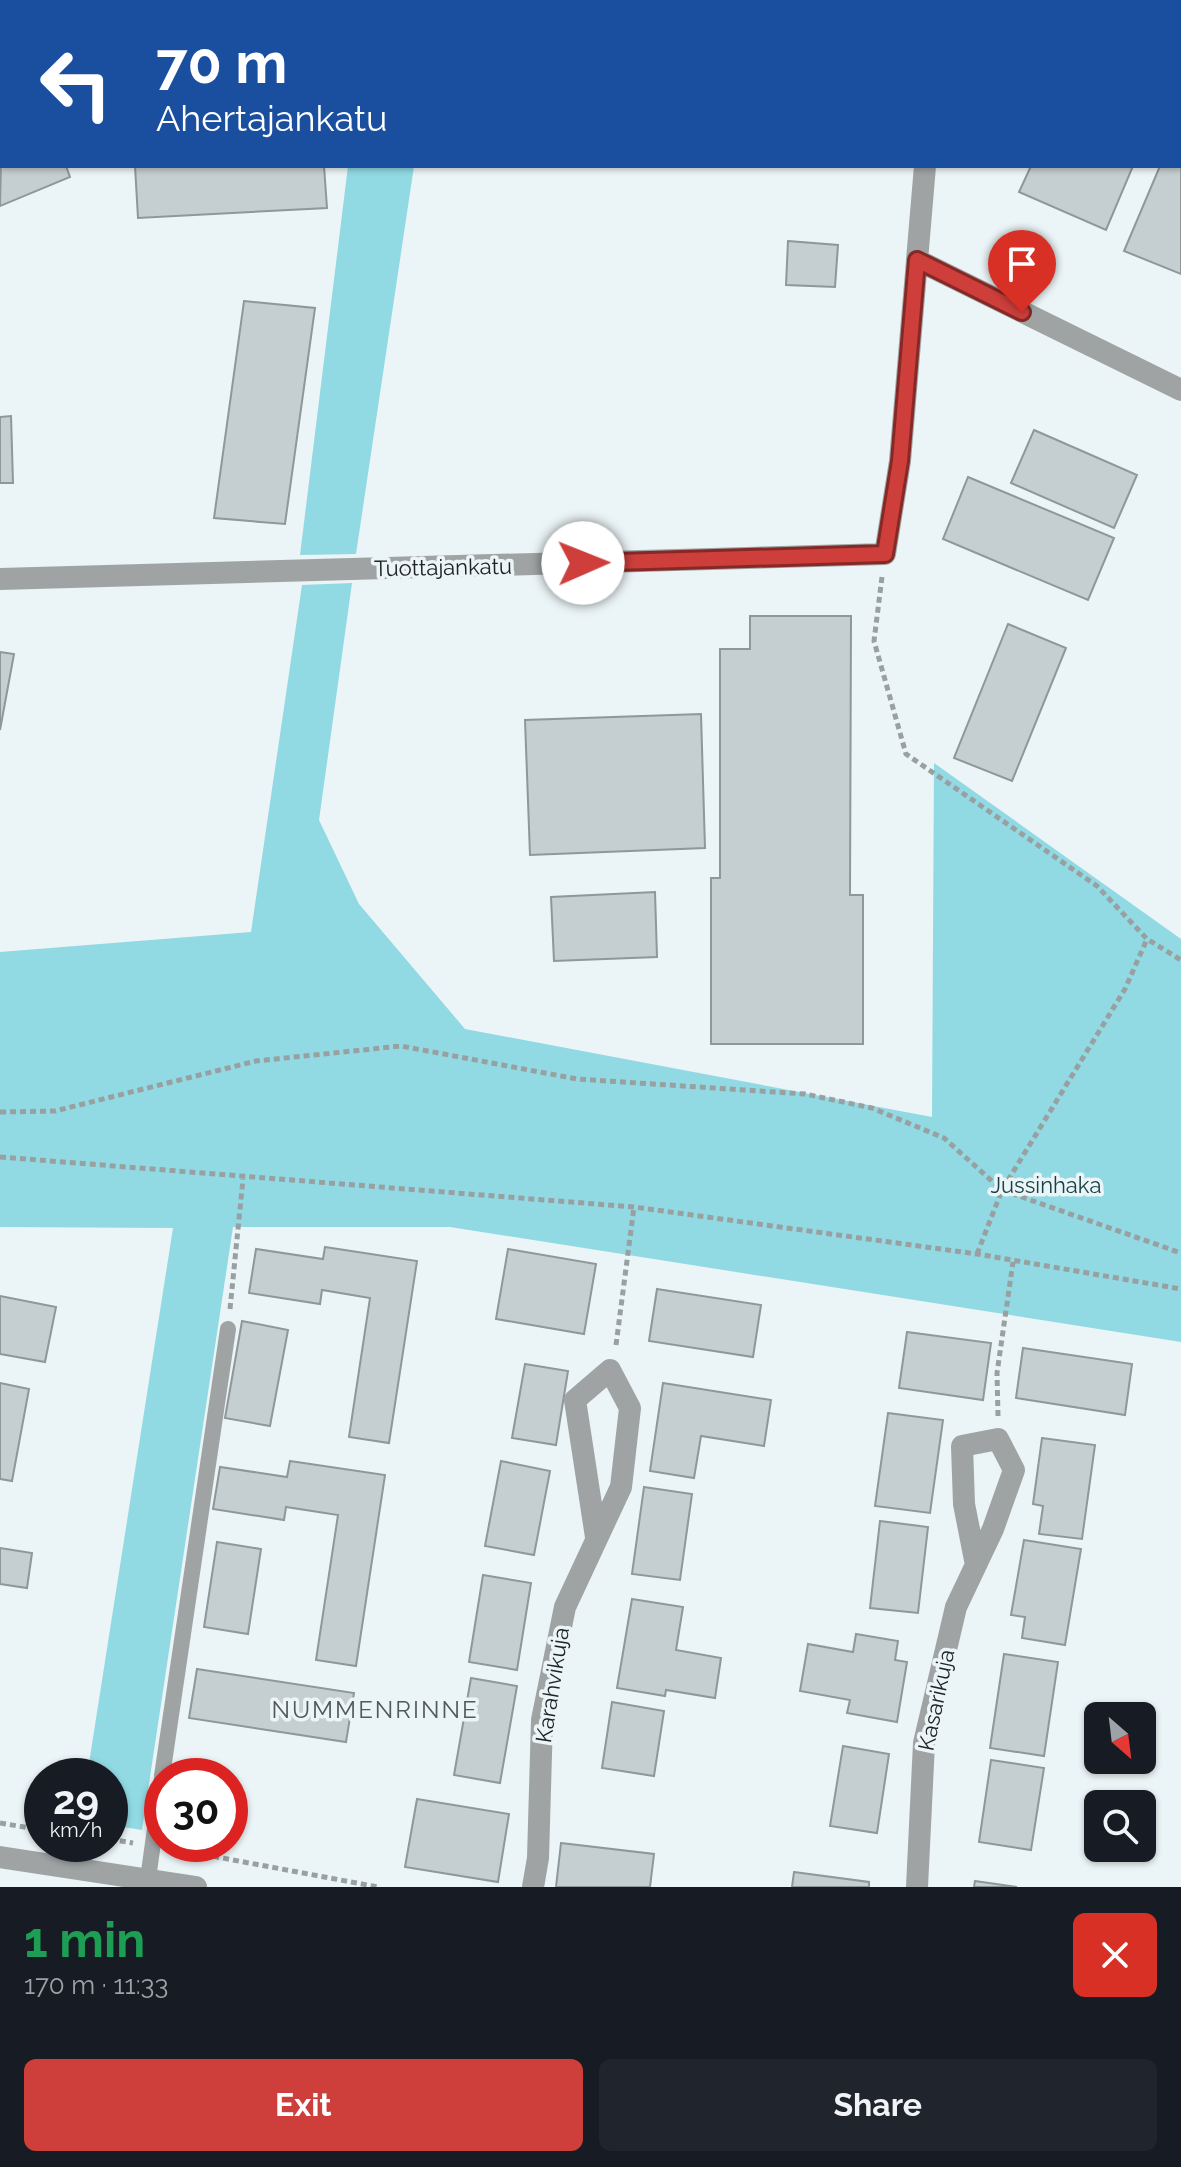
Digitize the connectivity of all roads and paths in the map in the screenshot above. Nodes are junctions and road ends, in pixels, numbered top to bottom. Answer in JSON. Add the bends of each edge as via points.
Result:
{"nodes":[{"id":1,"x":925,"y":168,"type":"edge"},
{"id":2,"x":917,"y":260,"type":"junction"},
{"id":3,"x":1181,"y":390,"type":"edge"},
{"id":4,"x":885,"y":554,"type":"junction"},
{"id":5,"x":0,"y":579,"type":"edge"},
{"id":6,"x":1147,"y":939,"type":"junction"},
{"id":7,"x":1181,"y":960,"type":"edge"},
{"id":8,"x":0,"y":1112,"type":"edge"},
{"id":9,"x":0,"y":1157,"type":"edge"},
{"id":10,"x":243,"y":1179,"type":"junction"},
{"id":11,"x":1002,"y":1190,"type":"junction"},
{"id":12,"x":634,"y":1207,"type":"junction"},
{"id":13,"x":1181,"y":1253,"type":"edge"},
{"id":14,"x":977,"y":1254,"type":"junction"},
{"id":15,"x":1013,"y":1262,"type":"junction"},
{"id":16,"x":1181,"y":1289,"type":"edge"},
{"id":17,"x":228,"y":1329,"type":"joint"},
{"id":18,"x":610,"y":1370,"type":"junction"},
{"id":19,"x":998,"y":1439,"type":"junction"},
{"id":20,"x":596,"y":1537,"type":"junction"},
{"id":21,"x":976,"y":1565,"type":"junction"},
{"id":22,"x":165,"y":1758,"type":"edge"},
{"id":23,"x":0,"y":1823,"type":"edge"},
{"id":24,"x":24,"y":1827,"type":"edge"},
{"id":25,"x":0,"y":1857,"type":"edge"},
{"id":26,"x":150,"y":1862,"type":"edge"},
{"id":27,"x":243,"y":1862,"type":"edge"},
{"id":28,"x":148,"y":1879,"type":"junction"},
{"id":29,"x":196,"y":1887,"type":"edge"},
{"id":30,"x":378,"y":1887,"type":"edge"},
{"id":31,"x":533,"y":1887,"type":"edge"},
{"id":32,"x":917,"y":1887,"type":"edge"}],
"edges":[{"from":1,"to":2,"type":"street"},
{"from":2,"to":3,"type":"street"},
{"from":2,"to":4,"type":"street","via":[[900,461]]},
{"from":4,"to":5,"type":"street","name":"Tuottajankatu"},
{"from":4,"to":6,"type":"path","via":[[874,641],[906,754],[1097,886]]},
{"from":6,"to":7,"type":"path"},
{"from":6,"to":11,"type":"path","via":[[1125,989]]},
{"from":8,"to":11,"type":"path","via":[[55,1111],[256,1061],[401,1046],[577,1079],[805,1094],[872,1108],[944,1138]]},
{"from":9,"to":10,"type":"path"},
{"from":10,"to":12,"type":"path"},
{"from":10,"to":17,"type":"path"},
{"from":11,"to":13,"type":"path"},
{"from":11,"to":14,"type":"path"},
{"from":12,"to":14,"type":"path"},
{"from":12,"to":18,"type":"path","via":[[623,1313]]},
{"from":14,"to":15,"type":"path"},
{"from":15,"to":16,"type":"path"},
{"from":15,"to":19,"type":"path","via":[[997,1373]]},
{"from":17,"to":22,"type":"lane"},
{"from":18,"to":20,"type":"street","name":"Karahvikuja","via":[[630,1408],[621,1487]]},
{"from":18,"to":20,"type":"street","via":[[575,1400]]},
{"from":19,"to":21,"type":"street","name":"Kasarikuja","via":[[1014,1470]]},
{"from":19,"to":21,"type":"street","via":[[962,1446],[964,1504]]},
{"from":20,"to":31,"type":"street","name":"Karahvikuja","via":[[565,1607],[542,1720]]},
{"from":21,"to":32,"type":"street","name":"Kasarikuja","via":[[956,1607],[924,1743]]},
{"from":23,"to":24,"type":"path"},
{"from":25,"to":28,"type":"street"},
{"from":26,"to":28,"type":"lane"},
{"from":27,"to":30,"type":"path"},
{"from":28,"to":29,"type":"street"}]}
